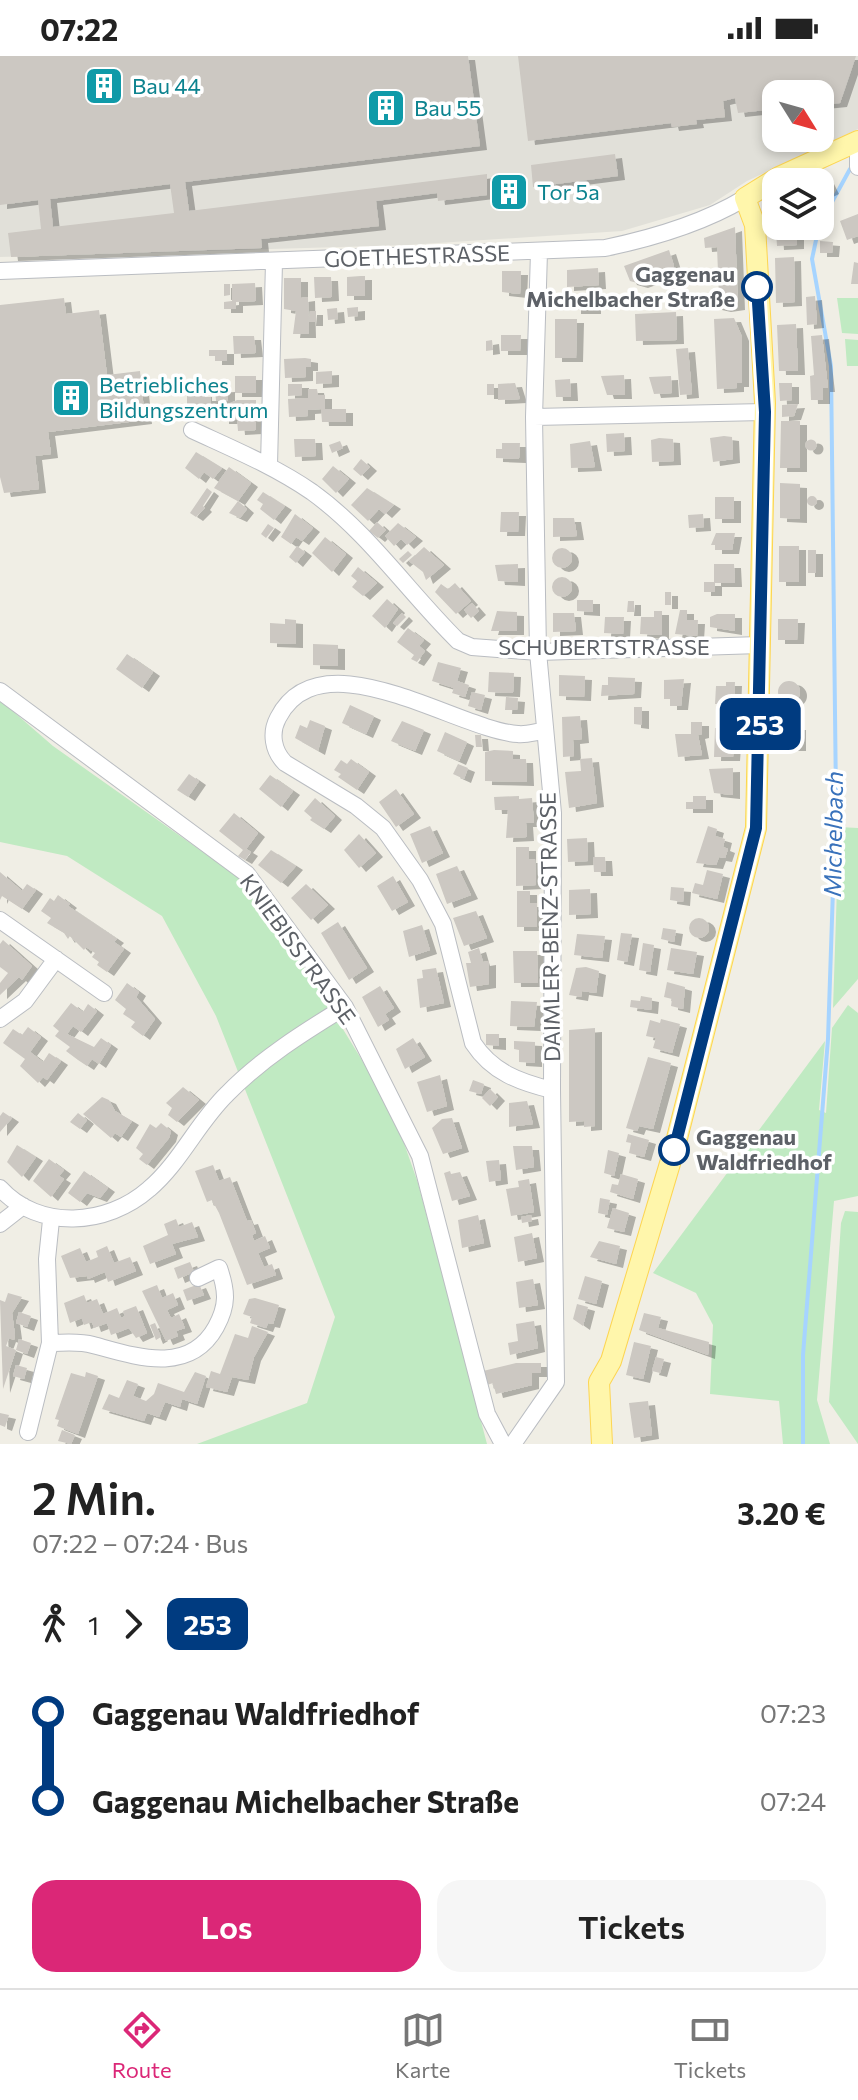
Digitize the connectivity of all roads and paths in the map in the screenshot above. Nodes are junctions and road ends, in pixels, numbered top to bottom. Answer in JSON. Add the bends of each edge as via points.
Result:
{"nodes":[{"id":1,"x":858,"y":143,"type":"edge"},
{"id":2,"x":858,"y":167,"type":"edge"},
{"id":3,"x":745,"y":198,"type":"junction"},
{"id":4,"x":539,"y":252,"type":"junction"},
{"id":5,"x":274,"y":262,"type":"junction"},
{"id":6,"x":0,"y":271,"type":"edge"},
{"id":7,"x":765,"y":412,"type":"junction"},
{"id":8,"x":534,"y":417,"type":"junction"},
{"id":9,"x":192,"y":430,"type":"dead end"},
{"id":10,"x":269,"y":465,"type":"junction"},
{"id":11,"x":760,"y":645,"type":"junction"},
{"id":12,"x":538,"y":652,"type":"junction"},
{"id":13,"x":0,"y":691,"type":"edge"},
{"id":14,"x":543,"y":731,"type":"junction"},
{"id":15,"x":0,"y":920,"type":"edge"},
{"id":16,"x":56,"y":959,"type":"junction"},
{"id":17,"x":104,"y":993,"type":"dead end"},
{"id":18,"x":345,"y":1007,"type":"junction"},
{"id":19,"x":0,"y":1019,"type":"edge"},
{"id":20,"x":552,"y":1090,"type":"junction"},
{"id":21,"x":0,"y":1188,"type":"edge"},
{"id":22,"x":23,"y":1206,"type":"junction"},
{"id":23,"x":51,"y":1220,"type":"junction"},
{"id":24,"x":0,"y":1224,"type":"edge"},
{"id":25,"x":198,"y":1278,"type":"dead end"},
{"id":26,"x":50,"y":1343,"type":"junction"},
{"id":27,"x":611,"y":1361,"type":"junction"},
{"id":28,"x":28,"y":1432,"type":"dead end"},
{"id":29,"x":503,"y":1444,"type":"edge"},
{"id":30,"x":513,"y":1444,"type":"edge"},
{"id":31,"x":602,"y":1444,"type":"edge"},
{"id":32,"x":613,"y":1444,"type":"edge"}],
"edges":[{"from":1,"to":2,"type":"street"},
{"from":1,"to":3,"type":"main road","name":"GOETHESTRASSE","via":[[779,177]]},
{"from":3,"to":4,"type":"street","name":"GOETHESTRASSE","via":[[651,238],[605,248]]},
{"from":3,"to":7,"type":"main road","via":[[755,225]]},
{"from":4,"to":5,"type":"street","name":"GOETHESTRASSE"},
{"from":4,"to":8,"type":"street","name":"DAIMLER-BENZ-STRASSE"},
{"from":5,"to":6,"type":"street","name":"GOETHESTRASSE"},
{"from":5,"to":10,"type":"street"},
{"from":7,"to":8,"type":"street"},
{"from":7,"to":11,"type":"main road"},
{"from":8,"to":12,"type":"street","name":"DAIMLER-BENZ-STRASSE"},
{"from":9,"to":10,"type":"street","name":"SCHUBERTSTRASSE"},
{"from":10,"to":12,"type":"street","name":"SCHUBERTSTRASSE","via":[[348,524],[458,641],[472,647]]},
{"from":11,"to":12,"type":"street","name":"SCHUBERTSTRASSE"},
{"from":11,"to":27,"type":"main road","via":[[759,798],[750,861],[674,1150]]},
{"from":12,"to":14,"type":"street","name":"DAIMLER-BENZ-STRASSE"},
{"from":13,"to":18,"type":"street","name":"KNIEBISSTRASSE","via":[[247,874]]},
{"from":14,"to":20,"type":"street","name":"DAIMLER-BENZ-STRASSE","via":[[553,813]]},
{"from":14,"to":20,"type":"street","via":[[517,735],[385,691],[341,684],[317,687],[294,700],[277,719],[273,733],[279,757],[383,828],[420,880],[443,924],[473,1043],[485,1060],[514,1079]]},
{"from":15,"to":16,"type":"street"},
{"from":16,"to":17,"type":"street"},
{"from":16,"to":19,"type":"street","via":[[25,1001]]},
{"from":18,"to":23,"type":"street","via":[[227,1094],[150,1189],[114,1210]]},
{"from":18,"to":29,"type":"street","name":"KNIEBISSTRASSE","via":[[420,1156],[487,1414]]},
{"from":20,"to":30,"type":"street","name":"DAIMLER-BENZ-STRASSE","via":[[556,1382]]},
{"from":21,"to":22,"type":"street"},
{"from":22,"to":23,"type":"street"},
{"from":22,"to":24,"type":"street"},
{"from":23,"to":26,"type":"street"},
{"from":25,"to":26,"type":"street","via":[[219,1268],[226,1302],[213,1332],[181,1356],[152,1360],[90,1344]]},
{"from":26,"to":28,"type":"street"},
{"from":27,"to":31,"type":"main road","via":[[599,1382]]},
{"from":27,"to":32,"type":"main road"}]}
